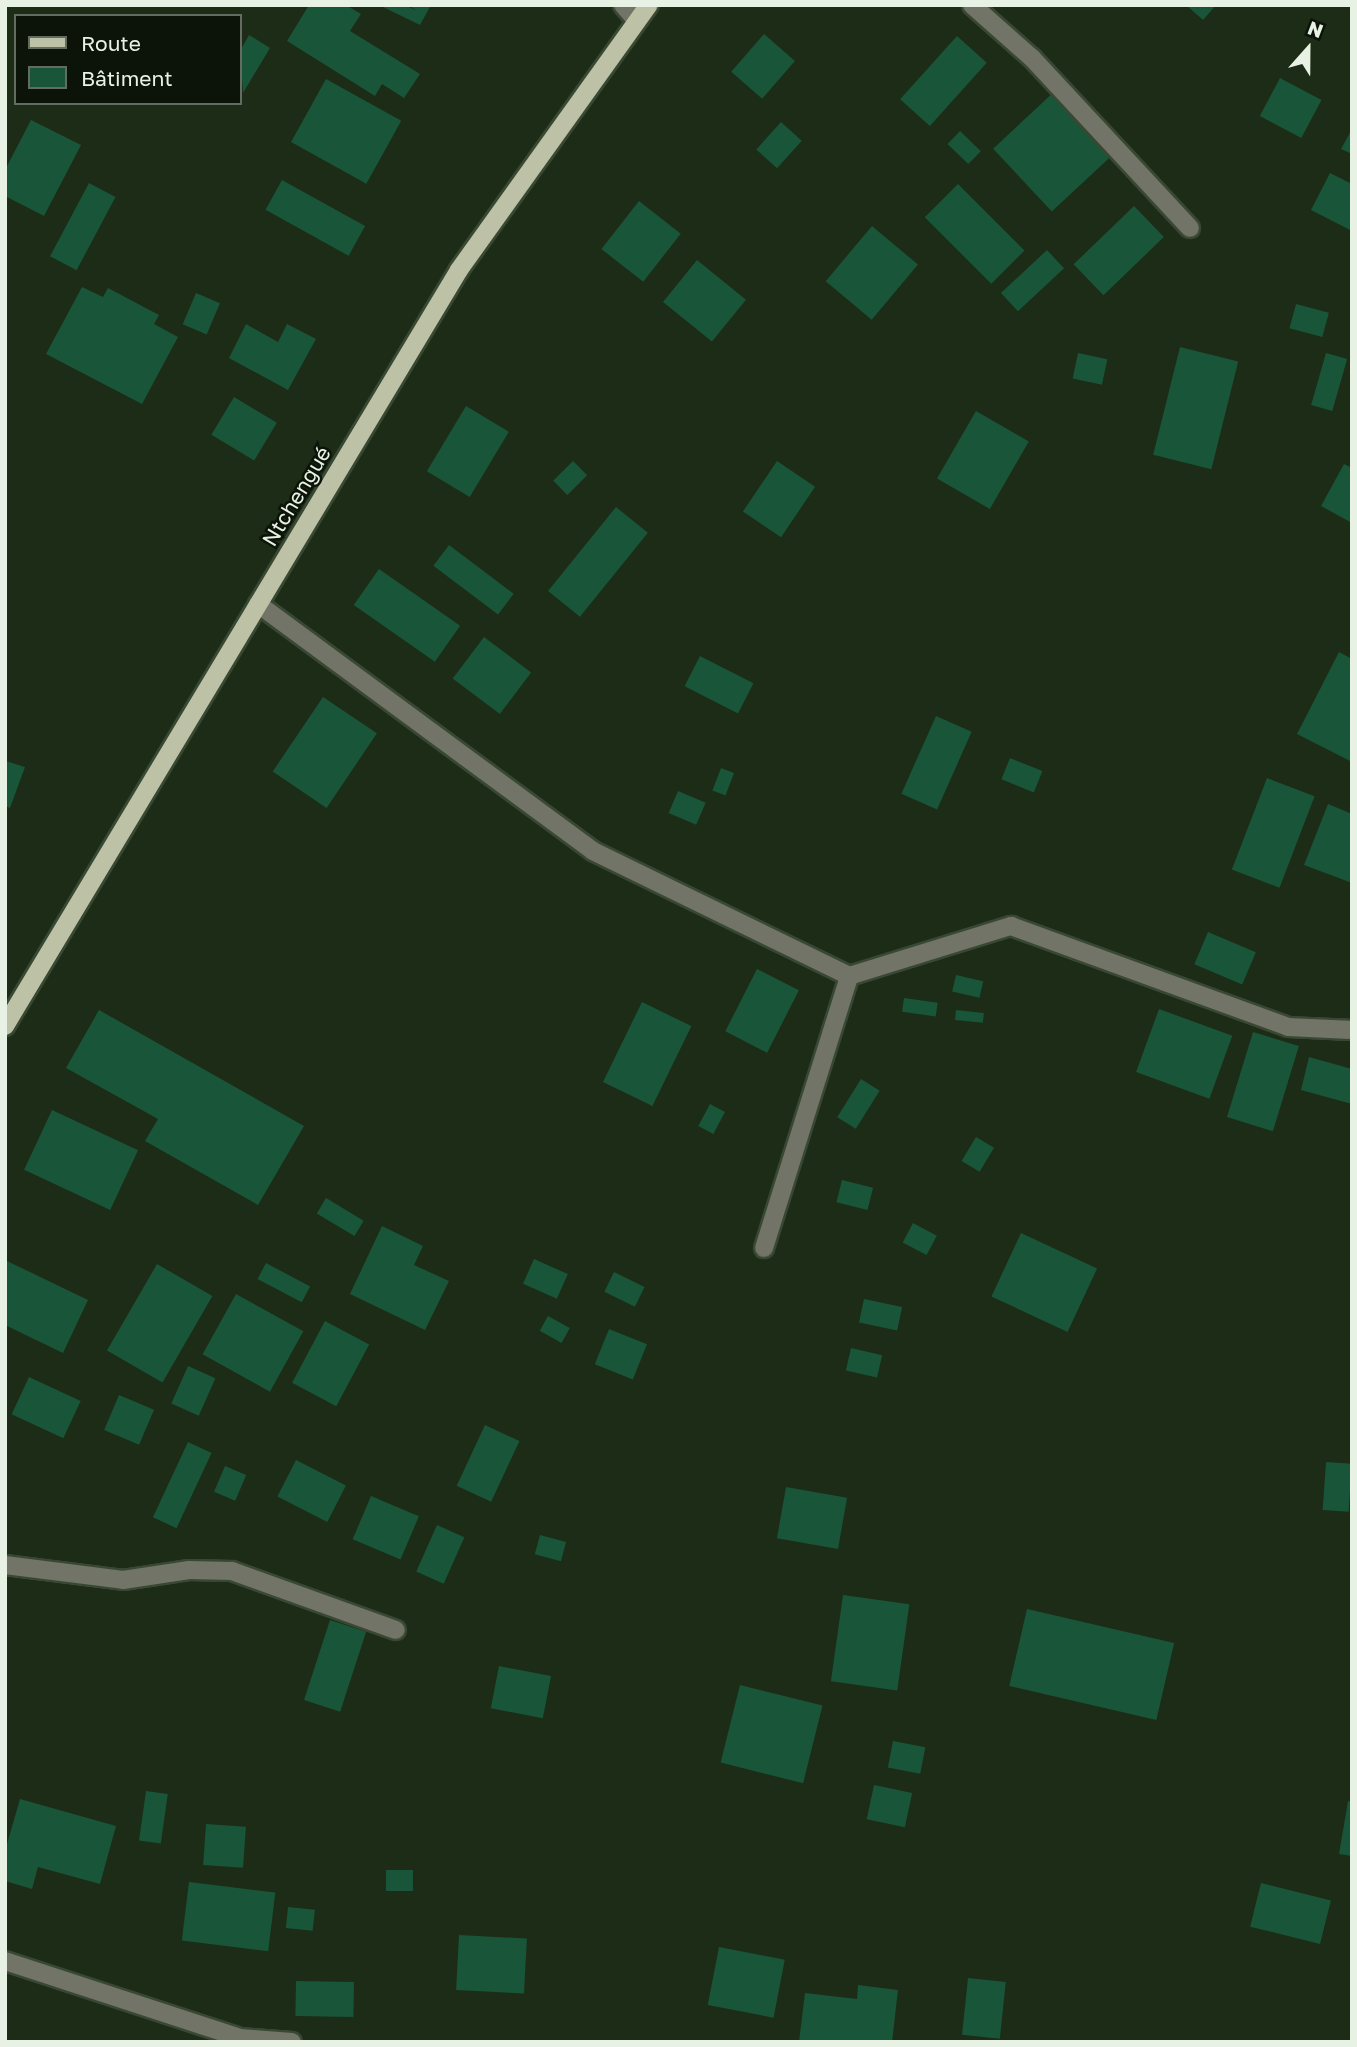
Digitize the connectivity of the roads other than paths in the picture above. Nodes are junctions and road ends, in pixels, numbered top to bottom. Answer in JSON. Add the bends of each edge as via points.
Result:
{"nodes":[{"id":1,"x":623,"y":5,"type":"edge"},
{"id":2,"x":649,"y":5,"type":"edge"},
{"id":3,"x":972,"y":5,"type":"edge"},
{"id":4,"x":636,"y":20,"type":"junction"},
{"id":5,"x":1190,"y":228,"type":"dead end"},
{"id":6,"x":257,"y":604,"type":"junction"},
{"id":7,"x":849,"y":976,"type":"junction"},
{"id":8,"x":5,"y":1026,"type":"edge"},
{"id":9,"x":1352,"y":1030,"type":"edge"},
{"id":10,"x":765,"y":1248,"type":"dead end"},
{"id":11,"x":5,"y":1565,"type":"edge"},
{"id":12,"x":396,"y":1630,"type":"dead end"},
{"id":13,"x":5,"y":1961,"type":"edge"},
{"id":14,"x":292,"y":2042,"type":"edge"}],
"edges":[{"from":1,"to":4,"type":"street"},
{"from":2,"to":4,"type":"main road","name":"Ntchengué"},
{"from":3,"to":5,"type":"street","via":[[1032,58]]},
{"from":4,"to":6,"type":"main road","name":"Ntchengué","via":[[459,270]]},
{"from":6,"to":7,"type":"street","via":[[593,850]]},
{"from":6,"to":8,"type":"main road","name":"Ntchengué"},
{"from":7,"to":9,"type":"street","via":[[1011,926],[1288,1027]]},
{"from":7,"to":10,"type":"street"},
{"from":11,"to":12,"type":"street","via":[[123,1580],[189,1570],[232,1571]]},
{"from":13,"to":14,"type":"street","via":[[240,2038]]}]}
